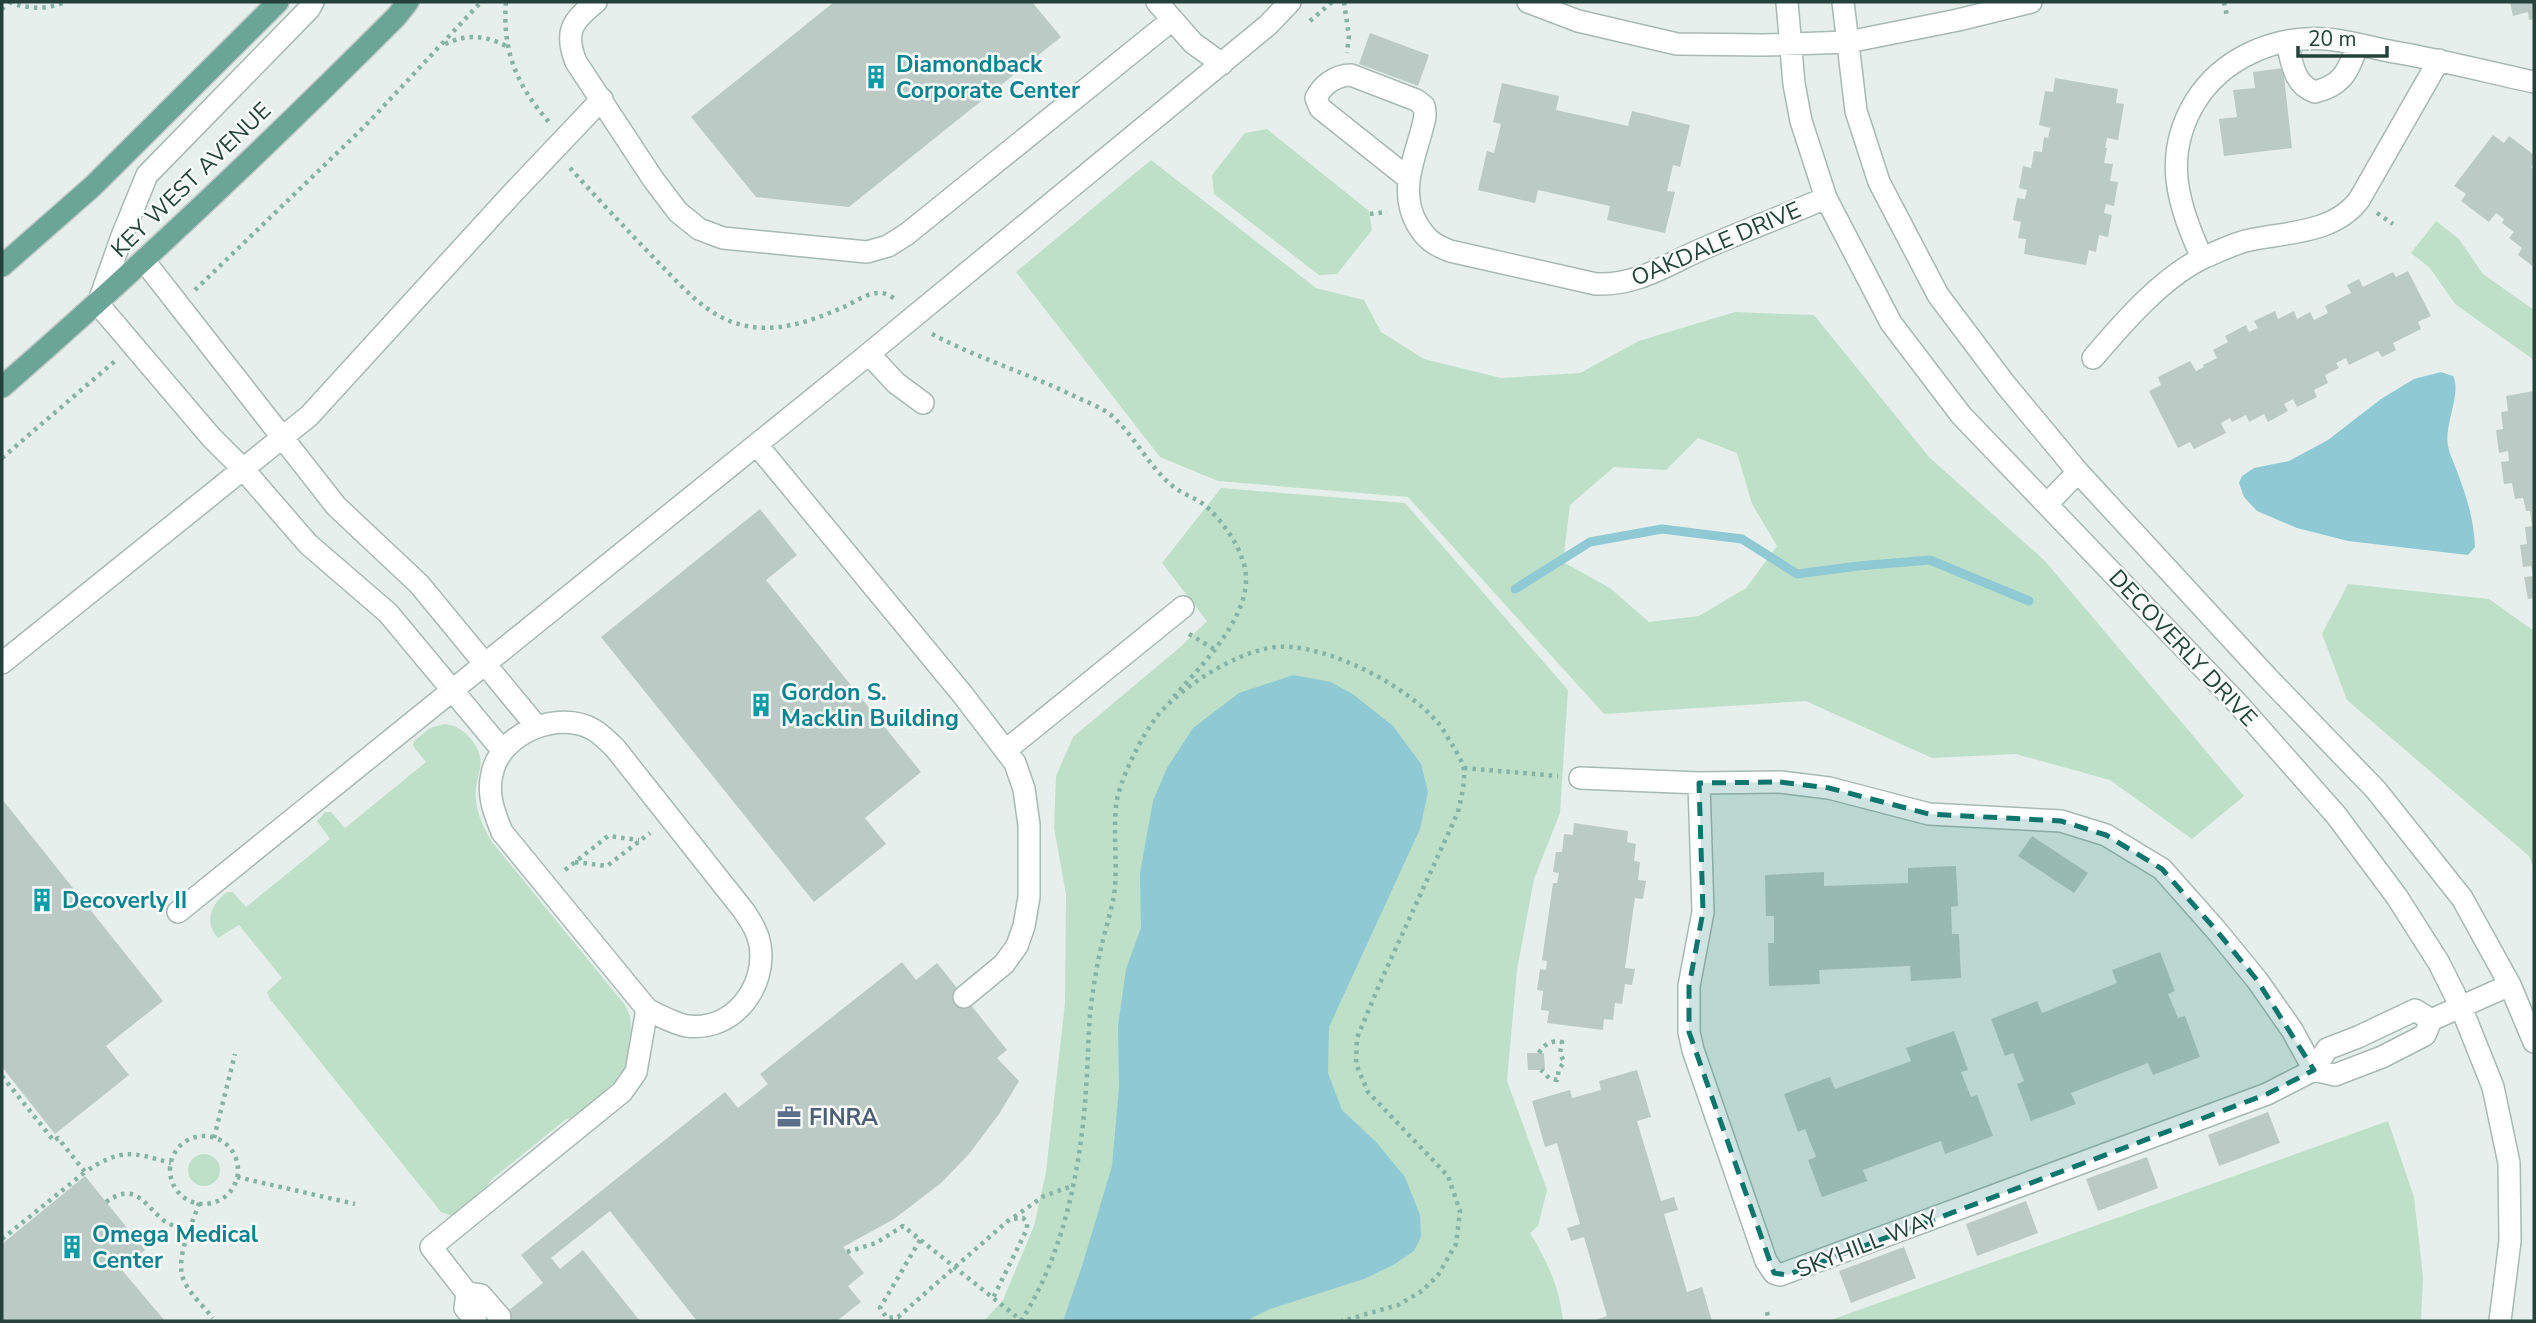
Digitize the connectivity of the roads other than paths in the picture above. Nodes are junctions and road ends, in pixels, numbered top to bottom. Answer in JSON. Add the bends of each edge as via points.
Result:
{"nodes":[{"id":1,"x":278,"y":2,"type":"edge"},
{"id":2,"x":313,"y":2,"type":"edge"},
{"id":3,"x":408,"y":2,"type":"edge"},
{"id":4,"x":596,"y":2,"type":"edge"},
{"id":5,"x":1157,"y":2,"type":"edge"},
{"id":6,"x":1290,"y":2,"type":"edge"},
{"id":7,"x":1528,"y":2,"type":"edge"},
{"id":8,"x":1787,"y":2,"type":"edge"},
{"id":9,"x":1843,"y":2,"type":"edge"},
{"id":10,"x":2031,"y":2,"type":"edge"},
{"id":11,"x":1172,"y":20,"type":"junction"},
{"id":12,"x":1848,"y":41,"type":"junction"},
{"id":13,"x":2287,"y":42,"type":"junction"},
{"id":14,"x":1792,"y":44,"type":"junction"},
{"id":15,"x":2358,"y":45,"type":"junction"},
{"id":16,"x":2439,"y":60,"type":"junction"},
{"id":17,"x":1222,"y":64,"type":"junction"},
{"id":18,"x":2534,"y":82,"type":"edge"},
{"id":19,"x":602,"y":99,"type":"junction"},
{"id":20,"x":1408,"y":178,"type":"junction"},
{"id":21,"x":1826,"y":198,"type":"junction"},
{"id":22,"x":2202,"y":258,"type":"junction"},
{"id":23,"x":145,"y":262,"type":"junction"},
{"id":24,"x":2,"y":266,"type":"edge"},
{"id":25,"x":98,"y":304,"type":"junction"},
{"id":26,"x":869,"y":354,"type":"junction"},
{"id":27,"x":2093,"y":358,"type":"dead end"},
{"id":28,"x":2,"y":387,"type":"edge"},
{"id":29,"x":923,"y":403,"type":"dead end"},
{"id":30,"x":284,"y":438,"type":"junction"},
{"id":31,"x":757,"y":445,"type":"junction"},
{"id":32,"x":244,"y":470,"type":"junction"},
{"id":33,"x":2078,"y":472,"type":"junction"},
{"id":34,"x":2048,"y":503,"type":"junction"},
{"id":35,"x":1183,"y":607,"type":"dead end"},
{"id":36,"x":485,"y":662,"type":"junction"},
{"id":37,"x":2,"y":663,"type":"edge"},
{"id":38,"x":453,"y":689,"type":"junction"},
{"id":39,"x":537,"y":727,"type":"junction"},
{"id":40,"x":1006,"y":750,"type":"junction"},
{"id":41,"x":503,"y":751,"type":"junction"},
{"id":42,"x":1580,"y":778,"type":"road end"},
{"id":43,"x":1699,"y":783,"type":"junction"},
{"id":44,"x":178,"y":912,"type":"dead end"},
{"id":45,"x":2510,"y":985,"type":"junction"},
{"id":46,"x":964,"y":997,"type":"dead end"},
{"id":47,"x":2461,"y":1007,"type":"junction"},
{"id":48,"x":647,"y":1009,"type":"junction"},
{"id":49,"x":2534,"y":1042,"type":"edge"},
{"id":50,"x":2314,"y":1070,"type":"junction"},
{"id":51,"x":467,"y":1293,"type":"junction"},
{"id":52,"x":500,"y":1317,"type":"dead end"},
{"id":53,"x":476,"y":1321,"type":"edge"},
{"id":54,"x":2500,"y":1321,"type":"edge"}],
"edges":[{"from":1,"to":24,"type":"main road","via":[[93,186]]},
{"from":2,"to":25,"type":"street","via":[[147,175]]},
{"from":3,"to":23,"type":"main road","name":"KEY WEST AVENUE"},
{"from":4,"to":19,"type":"street","via":[[580,15],[569,37],[576,62]]},
{"from":5,"to":11,"type":"street"},
{"from":6,"to":17,"type":"street"},
{"from":7,"to":14,"type":"street","via":[[1578,21],[1677,44]]},
{"from":8,"to":14,"type":"street","name":"DECOVERLY DRIVE"},
{"from":9,"to":12,"type":"street","name":"DECOVERLY DRIVE"},
{"from":10,"to":12,"type":"street"},
{"from":11,"to":17,"type":"street"},
{"from":11,"to":19,"type":"street","via":[[907,234],[867,252],[723,238],[699,229],[678,212],[653,179]]},
{"from":12,"to":14,"type":"street"},
{"from":12,"to":33,"type":"street","name":"DECOVERLY DRIVE","via":[[1856,111],[1879,181],[1938,295]]},
{"from":13,"to":15,"type":"street","via":[[2326,39]]},
{"from":13,"to":15,"type":"street","via":[[2299,82],[2315,92],[2339,83]]},
{"from":13,"to":22,"type":"street","via":[[2228,64],[2205,85],[2188,114],[2178,146],[2175,181]]},
{"from":14,"to":21,"type":"street","name":"DECOVERLY DRIVE","via":[[1801,121]]},
{"from":15,"to":16,"type":"street"},
{"from":16,"to":18,"type":"street"},
{"from":16,"to":22,"type":"street","via":[[2350,213],[2320,227],[2246,241]]},
{"from":17,"to":26,"type":"street"},
{"from":19,"to":30,"type":"street"},
{"from":20,"to":20,"type":"street","name":"OAKDALE DRIVE","via":[[1425,118],[1424,106],[1351,75],[1341,75],[1320,90],[1317,103]]},
{"from":20,"to":21,"type":"street","name":"OAKDALE DRIVE","via":[[1413,217],[1435,246],[1616,285]]},
{"from":21,"to":34,"type":"street","name":"DECOVERLY DRIVE","via":[[1891,323],[1961,415]]},
{"from":22,"to":27,"type":"street","via":[[2158,289]]},
{"from":23,"to":25,"type":"main road","name":"KEY WEST AVENUE"},
{"from":23,"to":30,"type":"street"},
{"from":25,"to":28,"type":"main road","name":"KEY WEST AVENUE"},
{"from":25,"to":32,"type":"street"},
{"from":26,"to":29,"type":"street"},
{"from":26,"to":31,"type":"street"},
{"from":30,"to":32,"type":"street"},
{"from":30,"to":36,"type":"street","via":[[337,506],[419,584]]},
{"from":31,"to":36,"type":"street"},
{"from":31,"to":40,"type":"street"},
{"from":32,"to":37,"type":"street"},
{"from":32,"to":38,"type":"street","via":[[309,544],[388,613]]},
{"from":33,"to":34,"type":"street"},
{"from":33,"to":45,"type":"street","name":"DECOVERLY DRIVE","via":[[2376,790],[2462,898]]},
{"from":34,"to":47,"type":"street","name":"DECOVERLY DRIVE","via":[[2239,705],[2336,816],[2398,897]]},
{"from":35,"to":40,"type":"street"},
{"from":36,"to":38,"type":"street"},
{"from":36,"to":39,"type":"street"},
{"from":38,"to":41,"type":"street"},
{"from":38,"to":44,"type":"street"},
{"from":39,"to":41,"type":"street"},
{"from":39,"to":48,"type":"street","via":[[576,723],[594,730],[615,748],[752,923],[758,937],[761,960],[753,992],[728,1017],[690,1026]]},
{"from":40,"to":46,"type":"street","via":[[1024,789],[1029,897],[1017,946],[1004,964]]},
{"from":41,"to":48,"type":"street","via":[[492,770],[490,790],[502,832]]},
{"from":42,"to":43,"type":"street"},
{"from":43,"to":50,"type":"street","via":[[1792,783],[1929,814],[2061,821],[2106,835],[2161,869],[2216,930],[2257,980]]},
{"from":43,"to":50,"type":"street","name":"SKYHILL WAY","via":[[1703,912],[1689,986],[1689,1032],[1766,1261],[1774,1273],[1787,1275],[2266,1094]]},
{"from":45,"to":47,"type":"street","name":"SKYHILL WAY"},
{"from":45,"to":49,"type":"street","name":"DECOVERLY DRIVE"},
{"from":47,"to":50,"type":"street","name":"SKYHILL WAY","via":[[2431,1020],[2425,1035],[2382,1057],[2335,1075]]},
{"from":47,"to":54,"type":"street","name":"DECOVERLY DRIVE","via":[[2493,1087],[2509,1163],[2510,1241]]},
{"from":48,"to":51,"type":"street","via":[[636,1072],[622,1092],[431,1247]]},
{"from":51,"to":52,"type":"street","via":[[481,1295]]},
{"from":51,"to":53,"type":"street","via":[[466,1308]]}]}
